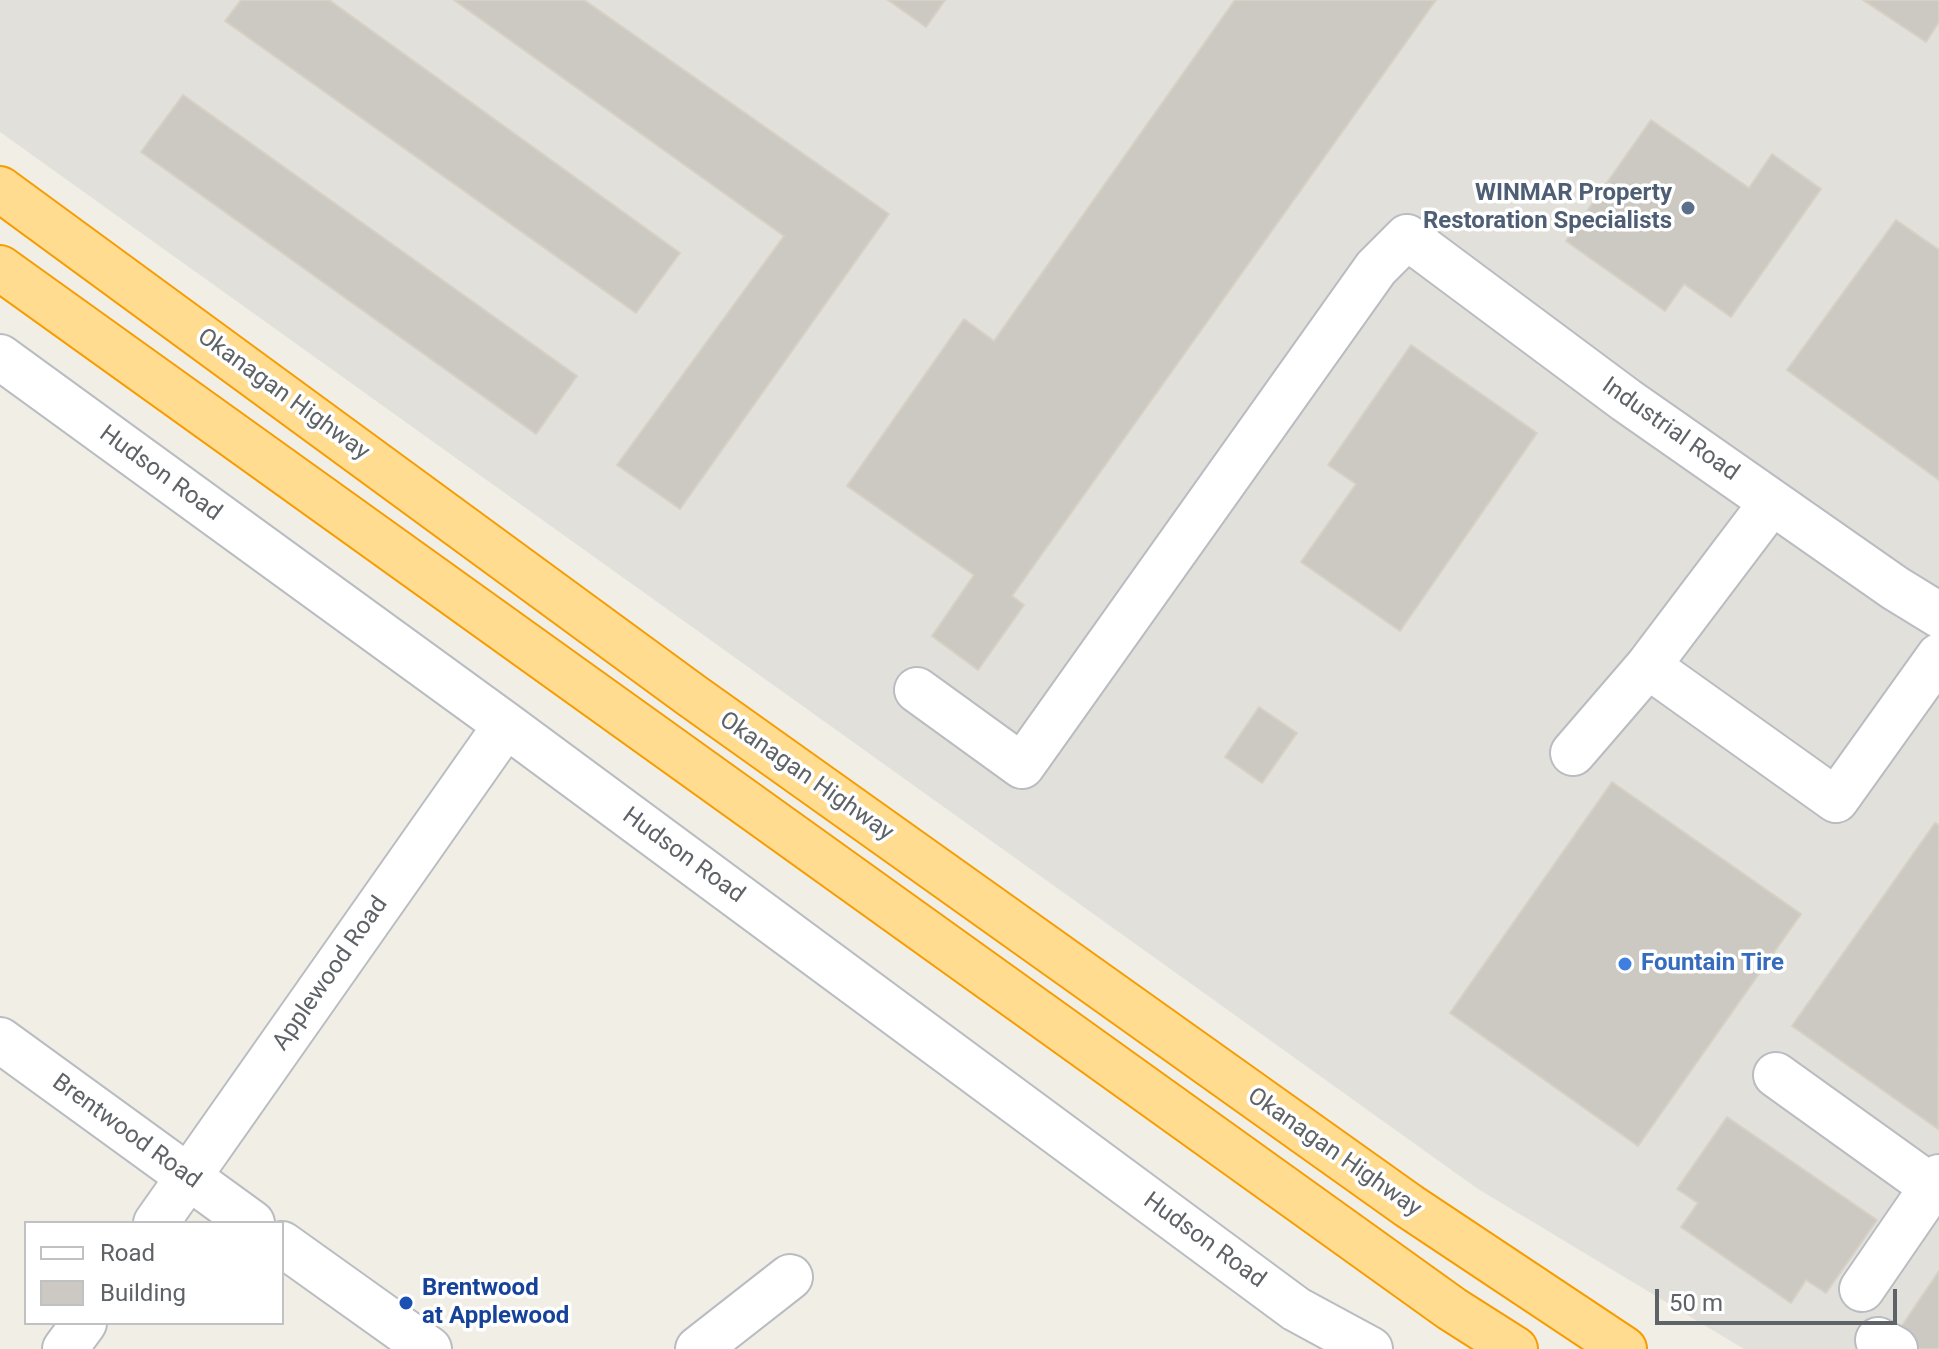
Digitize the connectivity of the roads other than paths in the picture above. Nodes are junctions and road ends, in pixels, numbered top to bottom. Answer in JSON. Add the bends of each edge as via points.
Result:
{"nodes":[{"id":1,"x":0,"y":189,"type":"edge"},
{"id":2,"x":0,"y":268,"type":"edge"},
{"id":3,"x":0,"y":357,"type":"edge"},
{"id":4,"x":1772,"y":502,"type":"junction"},
{"id":5,"x":1939,"y":615,"type":"edge"},
{"id":6,"x":1939,"y":656,"type":"edge"},
{"id":7,"x":1648,"y":666,"type":"junction"},
{"id":8,"x":917,"y":690,"type":"dead end"},
{"id":9,"x":506,"y":725,"type":"junction"},
{"id":10,"x":1573,"y":753,"type":"dead end"},
{"id":11,"x":0,"y":1040,"type":"edge"},
{"id":12,"x":1776,"y":1075,"type":"dead end"},
{"id":13,"x":189,"y":1178,"type":"junction"},
{"id":14,"x":1936,"y":1182,"type":"edge"},
{"id":15,"x":157,"y":1221,"type":"edge"},
{"id":16,"x":249,"y":1221,"type":"edge"},
{"id":17,"x":284,"y":1245,"type":"edge"},
{"id":18,"x":790,"y":1277,"type":"dead end"},
{"id":19,"x":1862,"y":1289,"type":"dead end"},
{"id":20,"x":83,"y":1325,"type":"edge"},
{"id":21,"x":65,"y":1349,"type":"edge"},
{"id":22,"x":429,"y":1349,"type":"edge"},
{"id":23,"x":698,"y":1349,"type":"edge"},
{"id":24,"x":1370,"y":1349,"type":"edge"},
{"id":25,"x":1515,"y":1349,"type":"edge"},
{"id":26,"x":1624,"y":1349,"type":"edge"}],
"edges":[{"from":1,"to":26,"type":"highway","name":"Okanagan Highway","via":[[704,704],[1409,1206]]},
{"from":2,"to":25,"type":"highway","via":[[1452,1309]]},
{"from":3,"to":9,"type":"street","name":"Hudson Road"},
{"from":4,"to":5,"type":"street","name":"Industrial Road"},
{"from":4,"to":7,"type":"street"},
{"from":4,"to":8,"type":"street","name":"Industrial Road","via":[[1407,237],[1376,268],[1022,766]]},
{"from":6,"to":7,"type":"street","via":[[1836,800]]},
{"from":7,"to":10,"type":"street"},
{"from":9,"to":13,"type":"street","name":"Applewood Road"},
{"from":9,"to":24,"type":"street","name":"Hudson Road","via":[[1296,1309]]},
{"from":11,"to":13,"type":"street","name":"Brentwood Road"},
{"from":12,"to":14,"type":"street"},
{"from":13,"to":15,"type":"street","name":"Applewood Road"},
{"from":13,"to":16,"type":"street","name":"Brentwood Road"},
{"from":14,"to":19,"type":"street"},
{"from":17,"to":22,"type":"street"},
{"from":18,"to":23,"type":"street"},
{"from":20,"to":21,"type":"street"}]}
